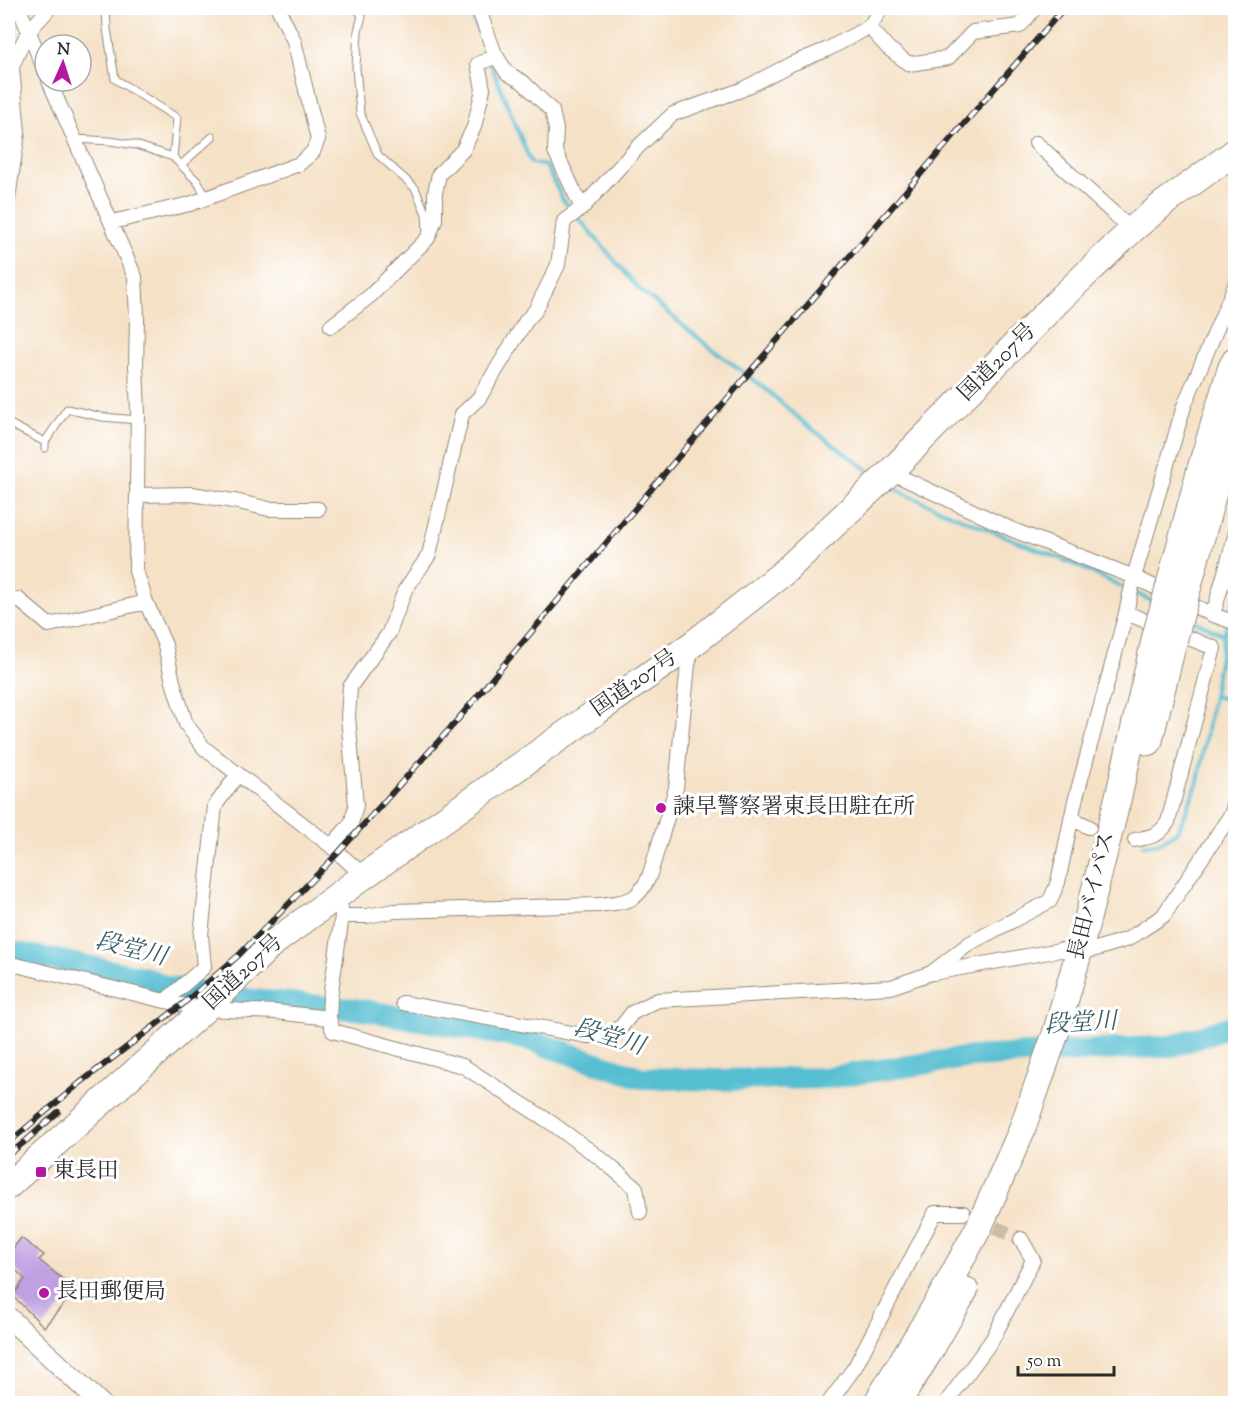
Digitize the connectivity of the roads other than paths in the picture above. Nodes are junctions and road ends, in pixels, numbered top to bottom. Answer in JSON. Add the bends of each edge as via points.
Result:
{"nodes":[{"id":1,"x":19,"y":8,"type":"edge"},
{"id":2,"x":49,"y":8,"type":"edge"},
{"id":3,"x":106,"y":8,"type":"edge"},
{"id":4,"x":278,"y":8,"type":"edge"},
{"id":5,"x":357,"y":8,"type":"edge"},
{"id":6,"x":478,"y":8,"type":"edge"},
{"id":7,"x":882,"y":8,"type":"edge"},
{"id":8,"x":1035,"y":8,"type":"edge"},
{"id":9,"x":869,"y":27,"type":"junction"},
{"id":10,"x":29,"y":31,"type":"junction"},
{"id":11,"x":33,"y":41,"type":"edge"},
{"id":12,"x":493,"y":56,"type":"junction"},
{"id":13,"x":54,"y":93,"type":"edge"},
{"id":14,"x":12,"y":115,"type":"edge"},
{"id":15,"x":212,"y":137,"type":"dead end"},
{"id":16,"x":75,"y":139,"type":"junction"},
{"id":17,"x":1036,"y":143,"type":"dead end"},
{"id":18,"x":1236,"y":151,"type":"edge"},
{"id":19,"x":173,"y":157,"type":"junction"},
{"id":20,"x":181,"y":165,"type":"junction"},
{"id":21,"x":8,"y":198,"type":"edge"},
{"id":22,"x":207,"y":198,"type":"junction"},
{"id":23,"x":581,"y":209,"type":"junction"},
{"id":24,"x":112,"y":222,"type":"junction"},
{"id":25,"x":1132,"y":230,"type":"junction"},
{"id":26,"x":428,"y":238,"type":"junction"},
{"id":27,"x":1236,"y":283,"type":"edge"},
{"id":28,"x":331,"y":326,"type":"dead end"},
{"id":29,"x":1236,"y":359,"type":"edge"},
{"id":30,"x":1236,"y":416,"type":"edge"},
{"id":31,"x":138,"y":420,"type":"junction"},
{"id":32,"x":8,"y":423,"type":"edge"},
{"id":33,"x":885,"y":477,"type":"junction"},
{"id":34,"x":138,"y":495,"type":"junction"},
{"id":35,"x":318,"y":509,"type":"dead end"},
{"id":36,"x":1236,"y":533,"type":"edge"},
{"id":37,"x":1134,"y":580,"type":"junction"},
{"id":38,"x":1178,"y":587,"type":"junction"},
{"id":39,"x":8,"y":602,"type":"edge"},
{"id":40,"x":146,"y":602,"type":"junction"},
{"id":41,"x":1128,"y":606,"type":"junction"},
{"id":42,"x":1217,"y":616,"type":"junction"},
{"id":43,"x":1236,"y":623,"type":"edge"},
{"id":44,"x":694,"y":643,"type":"junction"},
{"id":45,"x":238,"y":774,"type":"junction"},
{"id":46,"x":1236,"y":794,"type":"edge"},
{"id":47,"x":1071,"y":818,"type":"junction"},
{"id":48,"x":1089,"y":827,"type":"dead end"},
{"id":49,"x":1135,"y":840,"type":"dead end"},
{"id":50,"x":332,"y":846,"type":"junction"},
{"id":51,"x":364,"y":876,"type":"junction"},
{"id":52,"x":340,"y":905,"type":"junction"},
{"id":53,"x":1085,"y":960,"type":"junction"},
{"id":54,"x":10,"y":967,"type":"edge"},
{"id":55,"x":931,"y":973,"type":"junction"},
{"id":56,"x":165,"y":1001,"type":"junction"},
{"id":57,"x":403,"y":1003,"type":"dead end"},
{"id":58,"x":207,"y":1007,"type":"junction"},
{"id":59,"x":329,"y":1018,"type":"junction"},
{"id":60,"x":1030,"y":1131,"type":"junction"},
{"id":61,"x":8,"y":1186,"type":"edge"},
{"id":62,"x":640,"y":1212,"type":"dead end"},
{"id":63,"x":963,"y":1213,"type":"tunnel mouth"},
{"id":64,"x":1021,"y":1239,"type":"dead end"},
{"id":65,"x":8,"y":1317,"type":"edge"},
{"id":66,"x":89,"y":1400,"type":"edge"},
{"id":67,"x":828,"y":1404,"type":"edge"},
{"id":68,"x":876,"y":1404,"type":"edge"},
{"id":69,"x":897,"y":1404,"type":"edge"},
{"id":70,"x":945,"y":1404,"type":"edge"}],
"edges":[{"from":1,"to":10,"type":"street"},
{"from":2,"to":10,"type":"street"},
{"from":3,"to":19,"type":"lane","via":[[115,79],[177,118]]},
{"from":4,"to":22,"type":"street","via":[[294,41],[318,139],[313,152],[299,164]]},
{"from":5,"to":26,"type":"lane","via":[[362,16],[356,67],[360,113],[378,155],[415,188],[426,214]]},
{"from":6,"to":12,"type":"street"},
{"from":7,"to":9,"type":"street"},
{"from":8,"to":9,"type":"street","via":[[1020,26],[973,32],[948,58],[930,62],[909,64]]},
{"from":9,"to":23,"type":"street","via":[[741,90],[674,114]]},
{"from":10,"to":11,"type":"street"},
{"from":10,"to":14,"type":"street","via":[[12,67]]},
{"from":12,"to":23,"type":"street","via":[[552,111],[555,151]]},
{"from":12,"to":26,"type":"street","via":[[478,64],[483,89],[474,127],[463,150],[439,174],[435,220]]},
{"from":13,"to":16,"type":"street"},
{"from":14,"to":21,"type":"street","via":[[18,133]]},
{"from":15,"to":20,"type":"lane"},
{"from":16,"to":19,"type":"lane","via":[[136,145]]},
{"from":16,"to":24,"type":"street"},
{"from":17,"to":25,"type":"street"},
{"from":18,"to":25,"type":"highway","name":"国道207号"},
{"from":19,"to":20,"type":"lane"},
{"from":20,"to":22,"type":"lane"},
{"from":22,"to":24,"type":"street"},
{"from":23,"to":50,"type":"street","via":[[564,221],[558,265],[535,310],[479,398],[462,414],[429,555],[405,590],[389,633],[350,687],[348,717],[356,805],[351,824]]},
{"from":24,"to":31,"type":"street","via":[[135,277]]},
{"from":25,"to":33,"type":"highway","name":"国道207号"},
{"from":26,"to":28,"type":"street","via":[[370,296]]},
{"from":27,"to":37,"type":"street","via":[[1184,406]]},
{"from":29,"to":38,"type":"highway","name":"長田バイパス","via":[[1200,470]]},
{"from":30,"to":38,"type":"highway","name":"長田バイパス"},
{"from":31,"to":32,"type":"lane","via":[[67,409],[45,445]]},
{"from":31,"to":34,"type":"street"},
{"from":33,"to":37,"type":"street"},
{"from":33,"to":44,"type":"highway","name":"国道207号","via":[[783,573]]},
{"from":34,"to":35,"type":"street","via":[[192,494],[269,509]]},
{"from":34,"to":40,"type":"street","via":[[136,571]]},
{"from":36,"to":42,"type":"street"},
{"from":37,"to":41,"type":"street"},
{"from":37,"to":42,"type":"street"},
{"from":38,"to":53,"type":"highway","name":"長田バイパス","bridge":true},
{"from":39,"to":40,"type":"street","via":[[18,599],[49,626]]},
{"from":40,"to":45,"type":"street","via":[[165,645],[186,724],[204,748]]},
{"from":41,"to":47,"type":"street"},
{"from":41,"to":49,"type":"street","via":[[1214,648],[1168,822],[1162,831]]},
{"from":42,"to":43,"type":"street"},
{"from":44,"to":51,"type":"highway","name":"国道207号"},
{"from":44,"to":52,"type":"street","via":[[688,664],[676,788],[649,877],[632,900],[599,905],[394,911],[367,916]]},
{"from":45,"to":50,"type":"street"},
{"from":45,"to":56,"type":"street","via":[[215,806],[201,935],[204,967]]},
{"from":46,"to":53,"type":"street","via":[[1232,813],[1163,916]]},
{"from":47,"to":48,"type":"street"},
{"from":47,"to":55,"type":"street","via":[[1058,882],[1050,901],[970,943]]},
{"from":50,"to":51,"type":"street"},
{"from":51,"to":52,"type":"highway","name":"国道207号"},
{"from":52,"to":58,"type":"highway","name":"国道207号","via":[[273,944]]},
{"from":52,"to":59,"type":"street"},
{"from":53,"to":55,"type":"street","via":[[1060,950]]},
{"from":53,"to":60,"type":"highway","name":"長田バイパス","via":[[1064,1058]]},
{"from":54,"to":56,"type":"street"},
{"from":55,"to":57,"type":"street","via":[[891,987],[658,1000],[633,1013],[622,1026],[605,1036]]},
{"from":56,"to":58,"type":"street"},
{"from":58,"to":59,"type":"street"},
{"from":58,"to":61,"type":"highway","name":"国道207号"},
{"from":59,"to":62,"type":"street","via":[[333,1031],[463,1066],[600,1158],[636,1188]]},
{"from":60,"to":68,"type":"highway","name":"長田バイパス","via":[[942,1295]]},
{"from":60,"to":69,"type":"highway","name":"長田バイパス","via":[[993,1233],[958,1303]]},
{"from":63,"to":67,"type":"street","via":[[935,1213],[855,1367]]},
{"from":64,"to":70,"type":"street","via":[[1033,1260],[992,1340]]},
{"from":65,"to":66,"type":"main road"}]}
